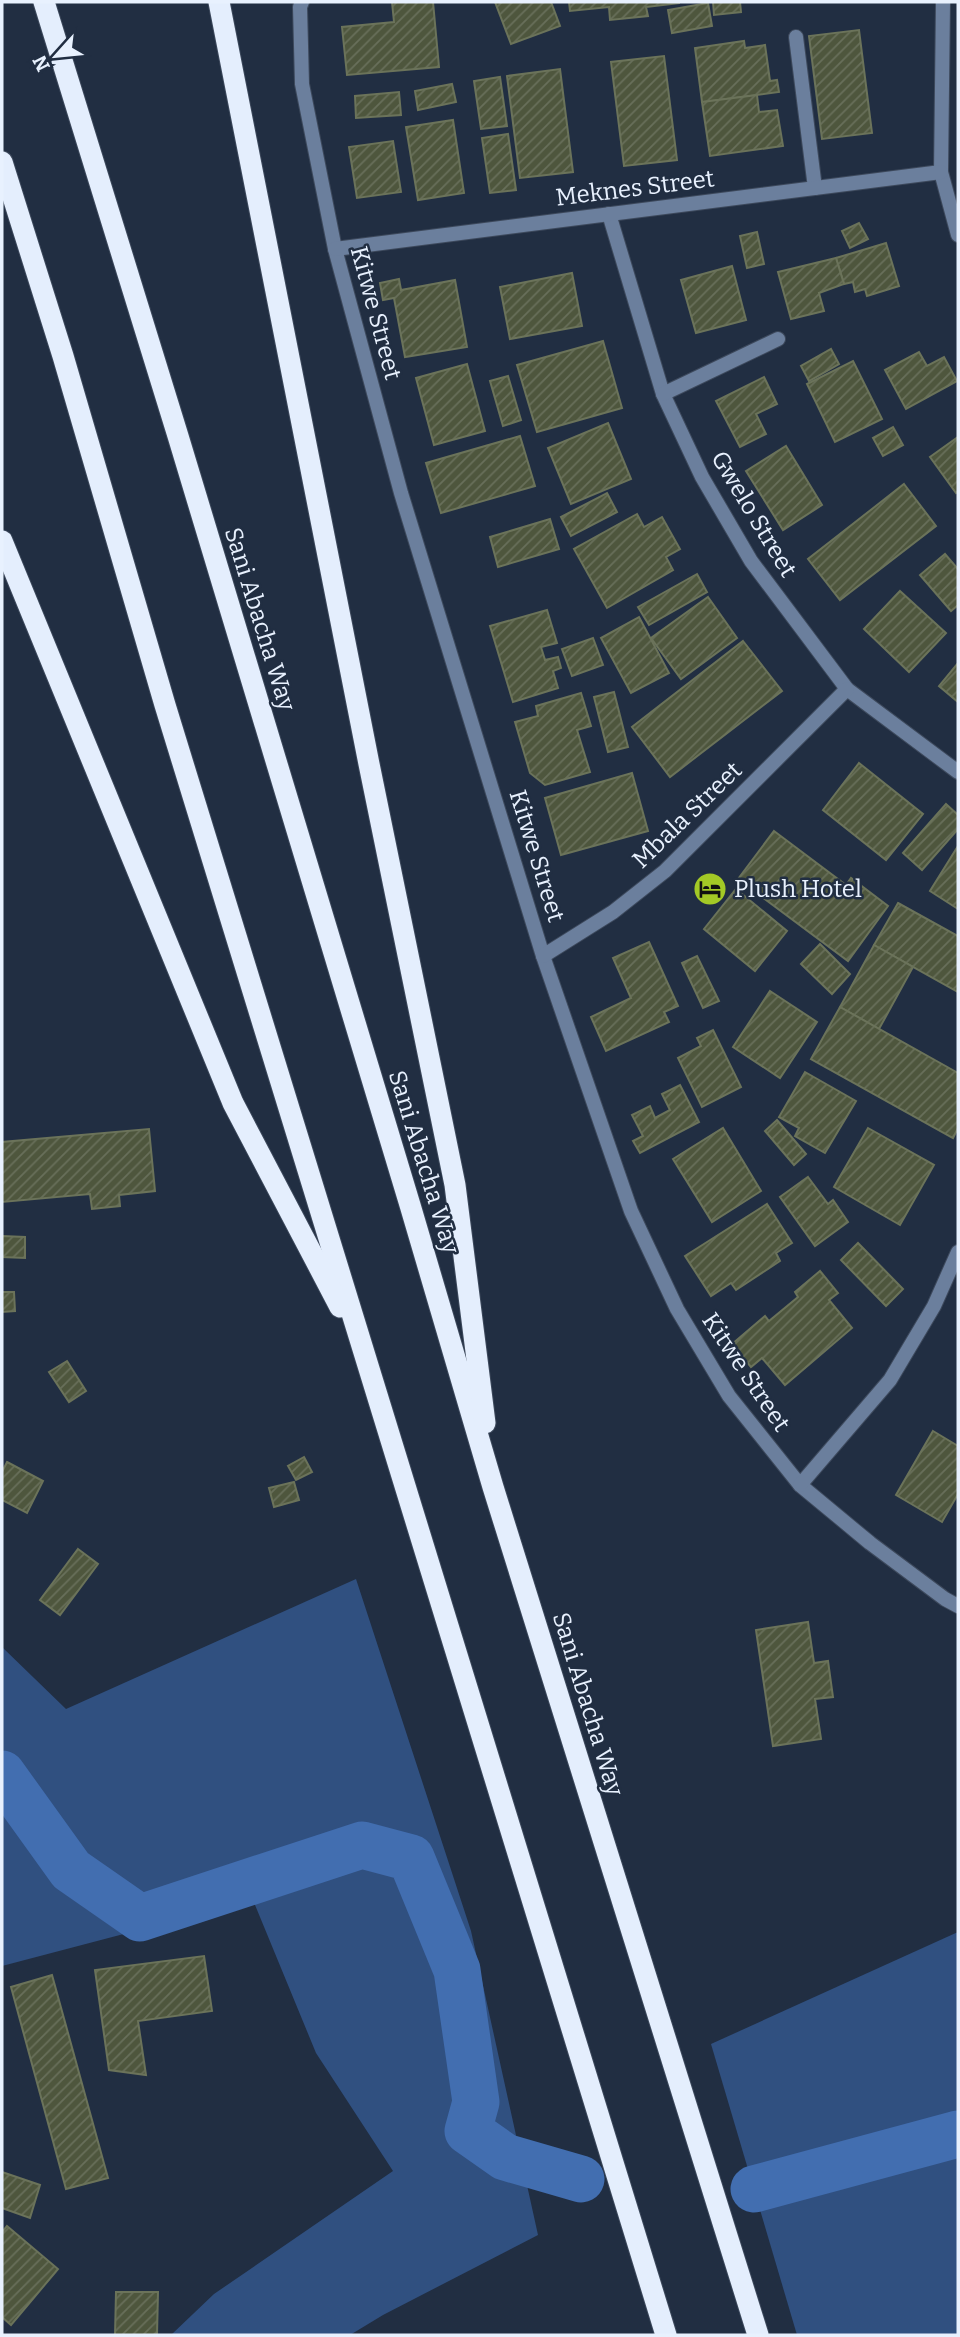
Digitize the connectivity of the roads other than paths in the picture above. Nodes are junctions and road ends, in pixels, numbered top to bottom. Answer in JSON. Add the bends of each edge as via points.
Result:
{"nodes":[{"id":1,"x":44,"y":2,"type":"edge"},
{"id":2,"x":219,"y":2,"type":"edge"},
{"id":3,"x":302,"y":2,"type":"edge"},
{"id":4,"x":943,"y":2,"type":"edge"},
{"id":5,"x":796,"y":37,"type":"dead end"},
{"id":6,"x":2,"y":162,"type":"edge"},
{"id":7,"x":941,"y":172,"type":"junction"},
{"id":8,"x":815,"y":188,"type":"junction"},
{"id":9,"x":609,"y":214,"type":"junction"},
{"id":10,"x":958,"y":235,"type":"edge"},
{"id":11,"x":335,"y":249,"type":"junction"},
{"id":12,"x":778,"y":339,"type":"dead end"},
{"id":13,"x":663,"y":394,"type":"junction"},
{"id":14,"x":2,"y":541,"type":"edge"},
{"id":15,"x":848,"y":688,"type":"junction"},
{"id":16,"x":958,"y":772,"type":"edge"},
{"id":17,"x":543,"y":956,"type":"junction"},
{"id":18,"x":958,"y":1252,"type":"edge"},
{"id":19,"x":364,"y":1352,"type":"junction"},
{"id":20,"x":800,"y":1485,"type":"junction"},
{"id":21,"x":492,"y":1488,"type":"junction"},
{"id":22,"x":958,"y":1606,"type":"edge"},
{"id":23,"x":666,"y":2335,"type":"edge"},
{"id":24,"x":758,"y":2335,"type":"edge"}],
"edges":[{"from":1,"to":21,"type":"highway","name":"Sani Abacha Way"},
{"from":2,"to":21,"type":"highway","via":[[455,1185]]},
{"from":3,"to":11,"type":"street","name":"Kitwe Street","via":[[302,84]]},
{"from":4,"to":7,"type":"street"},
{"from":5,"to":8,"type":"street"},
{"from":6,"to":19,"type":"highway"},
{"from":7,"to":8,"type":"street","name":"Meknes Street"},
{"from":7,"to":10,"type":"street"},
{"from":8,"to":9,"type":"street","name":"Meknes Street"},
{"from":9,"to":11,"type":"street","name":"Meknes Street"},
{"from":9,"to":13,"type":"street","name":"Gwelo Street"},
{"from":11,"to":17,"type":"street","name":"Kitwe Street","via":[[401,493]]},
{"from":12,"to":13,"type":"street"},
{"from":13,"to":15,"type":"street","name":"Gwelo Street","via":[[702,477],[751,561]]},
{"from":14,"to":19,"type":"highway","via":[[233,1103]]},
{"from":15,"to":16,"type":"street","name":"Gwelo Street"},
{"from":15,"to":17,"type":"street","name":"Mbala Street","via":[[665,871]]},
{"from":17,"to":20,"type":"street","name":"Kitwe Street","via":[[631,1211],[677,1309],[729,1396]]},
{"from":18,"to":20,"type":"street","via":[[934,1306],[890,1380]]},
{"from":19,"to":23,"type":"highway"},
{"from":20,"to":22,"type":"street","name":"Kitwe Street"},
{"from":21,"to":24,"type":"highway","name":"Sani Abacha Way"}]}
